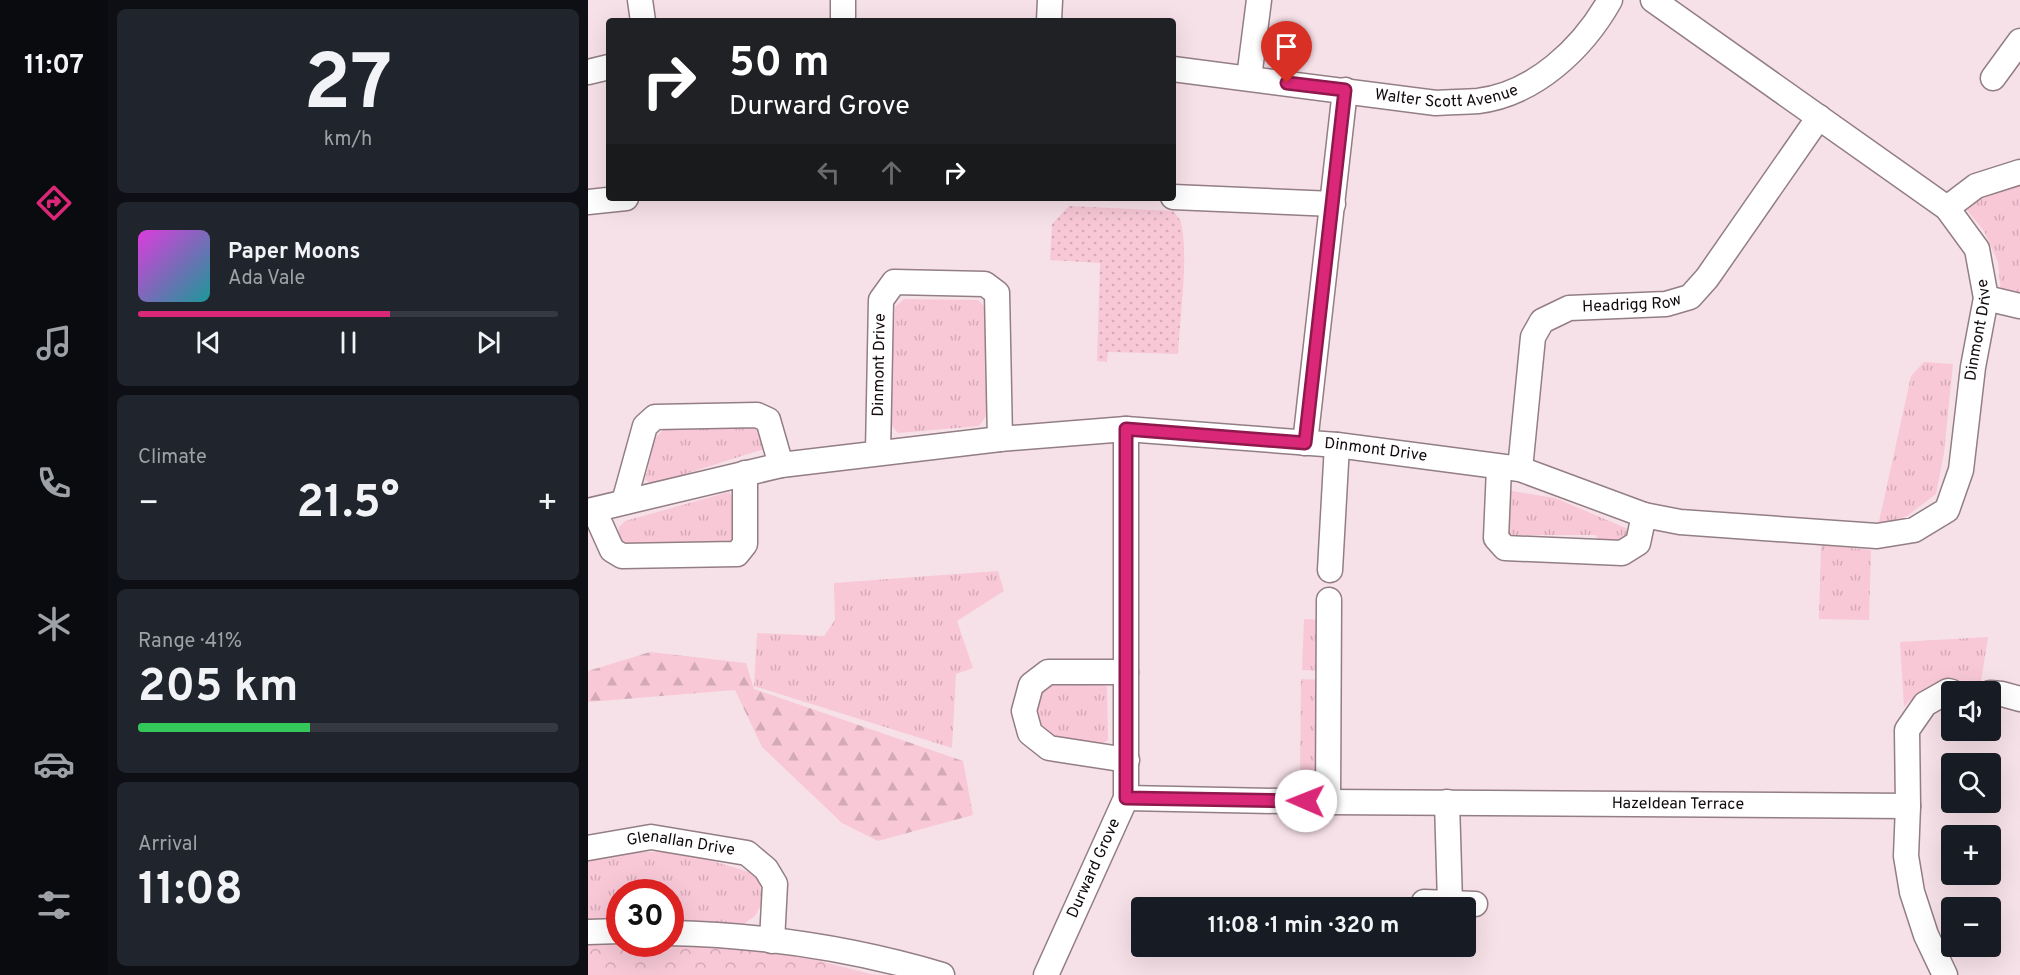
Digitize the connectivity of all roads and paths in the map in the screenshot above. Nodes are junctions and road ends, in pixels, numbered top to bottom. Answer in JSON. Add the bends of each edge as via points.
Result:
{"nodes":[{"id":1,"x":640,"y":0,"type":"edge"},
{"id":2,"x":843,"y":0,"type":"edge"},
{"id":3,"x":1050,"y":0,"type":"edge"},
{"id":4,"x":1259,"y":0,"type":"edge"},
{"id":5,"x":1610,"y":0,"type":"edge"},
{"id":6,"x":1653,"y":0,"type":"edge"},
{"id":7,"x":643,"y":18,"type":"edge"},
{"id":8,"x":843,"y":18,"type":"edge"},
{"id":9,"x":1049,"y":18,"type":"edge"},
{"id":10,"x":2020,"y":41,"type":"edge"},
{"id":11,"x":606,"y":68,"type":"edge"},
{"id":12,"x":1176,"y":69,"type":"edge"},
{"id":13,"x":588,"y":72,"type":"edge"},
{"id":14,"x":1249,"y":78,"type":"junction"},
{"id":15,"x":1993,"y":78,"type":"dead end"},
{"id":16,"x":1345,"y":90,"type":"junction"},
{"id":17,"x":1819,"y":117,"type":"junction"},
{"id":18,"x":2020,"y":172,"type":"edge"},
{"id":19,"x":1176,"y":197,"type":"edge"},
{"id":20,"x":606,"y":200,"type":"edge"},
{"id":21,"x":588,"y":202,"type":"edge"},
{"id":22,"x":1333,"y":204,"type":"junction"},
{"id":23,"x":1947,"y":208,"type":"junction"},
{"id":24,"x":1986,"y":298,"type":"junction"},
{"id":25,"x":2020,"y":306,"type":"edge"},
{"id":26,"x":1126,"y":429,"type":"junction"},
{"id":27,"x":1000,"y":439,"type":"junction"},
{"id":28,"x":1305,"y":443,"type":"junction"},
{"id":29,"x":1337,"y":445,"type":"junction"},
{"id":30,"x":878,"y":452,"type":"junction"},
{"id":31,"x":781,"y":465,"type":"junction"},
{"id":32,"x":1510,"y":469,"type":"junction"},
{"id":33,"x":745,"y":473,"type":"junction"},
{"id":34,"x":624,"y":501,"type":"junction"},
{"id":35,"x":591,"y":510,"type":"edge"},
{"id":36,"x":1644,"y":515,"type":"junction"},
{"id":37,"x":1330,"y":570,"type":"dead end"},
{"id":38,"x":1329,"y":600,"type":"dead end"},
{"id":39,"x":1126,"y":672,"type":"junction"},
{"id":40,"x":2001,"y":694,"type":"edge"},
{"id":41,"x":1941,"y":695,"type":"edge"},
{"id":42,"x":2020,"y":699,"type":"edge"},
{"id":43,"x":1127,"y":760,"type":"junction"},
{"id":44,"x":1126,"y":798,"type":"junction"},
{"id":45,"x":1328,"y":802,"type":"junction"},
{"id":46,"x":1447,"y":802,"type":"junction"},
{"id":47,"x":1908,"y":806,"type":"junction"},
{"id":48,"x":588,"y":848,"type":"edge"},
{"id":49,"x":1450,"y":897,"type":"edge"},
{"id":50,"x":606,"y":931,"type":"edge"},
{"id":51,"x":588,"y":932,"type":"edge"},
{"id":52,"x":684,"y":933,"type":"edge"},
{"id":53,"x":772,"y":941,"type":"junction"},
{"id":54,"x":942,"y":975,"type":"edge"},
{"id":55,"x":1046,"y":975,"type":"edge"},
{"id":56,"x":1945,"y":975,"type":"edge"}],
"edges":[{"from":1,"to":7,"type":"street"},
{"from":2,"to":8,"type":"street"},
{"from":3,"to":9,"type":"street"},
{"from":4,"to":14,"type":"street"},
{"from":5,"to":16,"type":"street","name":"Walter Scott Avenue","via":[[1580,42],[1552,68],[1517,90],[1479,101],[1436,103]]},
{"from":6,"to":17,"type":"street","name":"Dinmont Drive"},
{"from":10,"to":15,"type":"street"},
{"from":11,"to":13,"type":"street"},
{"from":12,"to":14,"type":"street","name":"Walter Scott Avenue"},
{"from":14,"to":16,"type":"street","name":"Walter Scott Avenue"},
{"from":16,"to":22,"type":"street"},
{"from":17,"to":23,"type":"street","name":"Dinmont Drive"},
{"from":17,"to":32,"type":"street","name":"Headrigg Row","via":[[1690,297],[1666,304],[1569,308],[1542,321],[1533,337]]},
{"from":18,"to":23,"type":"street","via":[[1976,186]]},
{"from":19,"to":22,"type":"street"},
{"from":20,"to":21,"type":"street"},
{"from":22,"to":28,"type":"street"},
{"from":23,"to":24,"type":"street","name":"Dinmont Drive","via":[[1977,249]]},
{"from":24,"to":25,"type":"street"},
{"from":24,"to":36,"type":"street","name":"Dinmont Drive","via":[[1972,367],[1961,470],[1947,510],[1914,530],[1877,536],[1680,522]]},
{"from":26,"to":27,"type":"street","name":"Dinmont Drive"},
{"from":26,"to":28,"type":"street","name":"Dinmont Drive"},
{"from":26,"to":39,"type":"street","name":"Durward Grove"},
{"from":27,"to":30,"type":"street","name":"Dinmont Drive"},
{"from":27,"to":30,"type":"street","name":"Dinmont Drive","via":[[997,293],[985,284],[894,282],[881,300]]},
{"from":28,"to":29,"type":"street","name":"Dinmont Drive"},
{"from":29,"to":32,"type":"street","name":"Dinmont Drive"},
{"from":29,"to":37,"type":"street"},
{"from":30,"to":31,"type":"street","name":"Dinmont Drive"},
{"from":31,"to":33,"type":"street","name":"Dinmont Drive"},
{"from":31,"to":34,"type":"street","via":[[768,420],[757,414],[655,417],[645,426]]},
{"from":32,"to":36,"type":"street","name":"Dinmont Drive"},
{"from":32,"to":36,"type":"street","via":[[1496,538],[1505,548],[1622,553],[1638,543]]},
{"from":33,"to":34,"type":"street","name":"Dinmont Drive"},
{"from":33,"to":35,"type":"street","name":"Dinmont Drive","via":[[746,544],[737,554],[622,556],[612,550]]},
{"from":34,"to":35,"type":"street","name":"Dinmont Drive"},
{"from":38,"to":45,"type":"street"},
{"from":39,"to":43,"type":"street","name":"Durward Grove"},
{"from":39,"to":43,"type":"street","via":[[1048,672],[1031,685],[1024,711],[1030,733],[1049,748]]},
{"from":40,"to":42,"type":"street"},
{"from":41,"to":47,"type":"street","via":[[1925,704],[1907,730]]},
{"from":43,"to":44,"type":"street","name":"Durward Grove"},
{"from":44,"to":45,"type":"street","name":"Hazeldean Terrace"},
{"from":44,"to":55,"type":"street","name":"Durward Grove"},
{"from":45,"to":46,"type":"street","name":"Hazeldean Terrace"},
{"from":46,"to":47,"type":"street","name":"Hazeldean Terrace"},
{"from":46,"to":49,"type":"street"},
{"from":47,"to":56,"type":"street","via":[[1906,856],[1912,892],[1926,936]]},
{"from":48,"to":53,"type":"street","name":"Glenallan Drive","via":[[651,837],[747,853],[766,869],[775,884]]},
{"from":50,"to":51,"type":"street"},
{"from":52,"to":53,"type":"street"},
{"from":53,"to":54,"type":"street","via":[[849,953]]}]}
